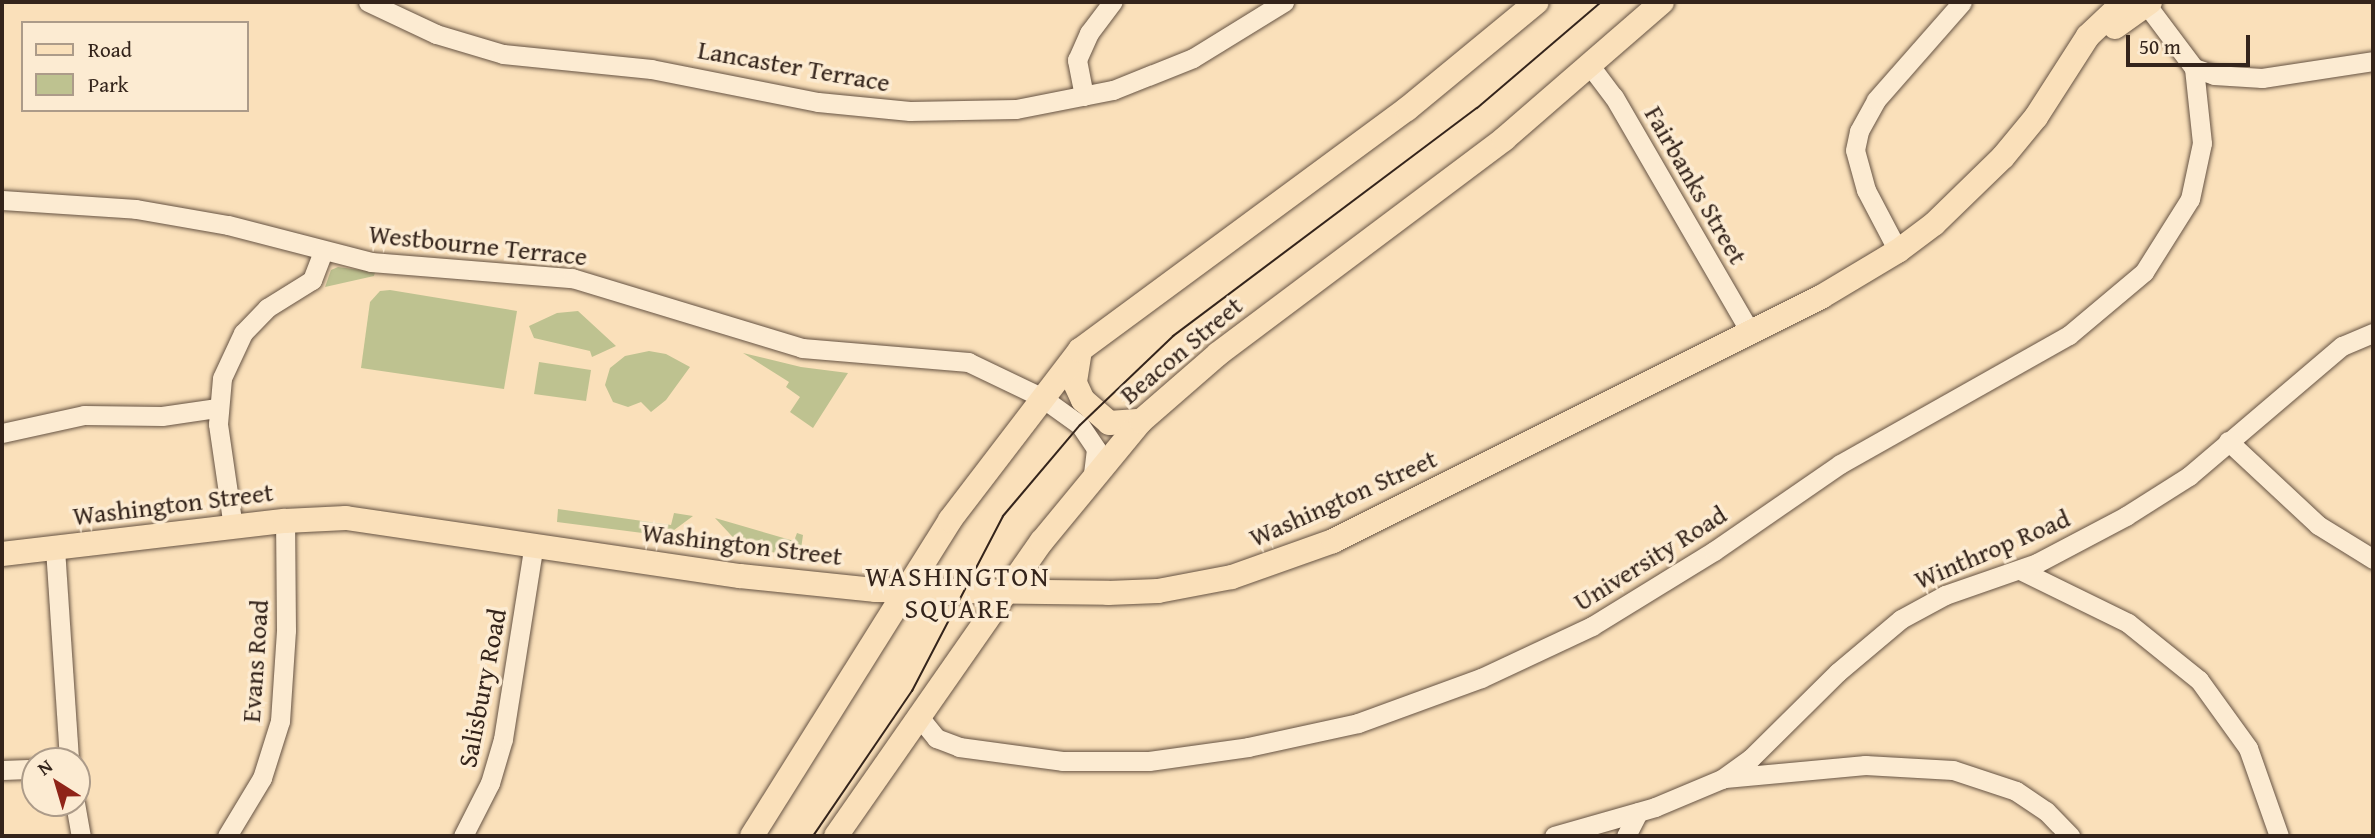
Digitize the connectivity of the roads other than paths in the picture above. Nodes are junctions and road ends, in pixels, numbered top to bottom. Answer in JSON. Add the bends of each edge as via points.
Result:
{"nodes":[{"id":1,"x":368,"y":2,"type":"edge"},
{"id":2,"x":1112,"y":2,"type":"edge"},
{"id":3,"x":1284,"y":2,"type":"edge"},
{"id":4,"x":1537,"y":2,"type":"edge"},
{"id":5,"x":1662,"y":2,"type":"edge"},
{"id":6,"x":1962,"y":2,"type":"edge"},
{"id":7,"x":2140,"y":3,"type":"edge"},
{"id":8,"x":2373,"y":61,"type":"edge"},
{"id":9,"x":1591,"y":67,"type":"junction"},
{"id":10,"x":2194,"y":68,"type":"junction"},
{"id":11,"x":1084,"y":96,"type":"junction"},
{"id":12,"x":2,"y":200,"type":"edge"},
{"id":13,"x":323,"y":251,"type":"junction"},
{"id":14,"x":1898,"y":251,"type":"junction"},
{"id":15,"x":1751,"y":332,"type":"junction"},
{"id":16,"x":2373,"y":333,"type":"edge"},
{"id":17,"x":1080,"y":350,"type":"junction"},
{"id":18,"x":1041,"y":397,"type":"junction"},
{"id":19,"x":218,"y":408,"type":"junction"},
{"id":20,"x":1141,"y":421,"type":"junction"},
{"id":21,"x":2,"y":433,"type":"edge"},
{"id":22,"x":2228,"y":442,"type":"junction"},
{"id":23,"x":1093,"y":475,"type":"junction"},
{"id":24,"x":285,"y":521,"type":"junction"},
{"id":25,"x":233,"y":527,"type":"junction"},
{"id":26,"x":534,"y":544,"type":"junction"},
{"id":27,"x":55,"y":548,"type":"junction"},
{"id":28,"x":2,"y":554,"type":"edge"},
{"id":29,"x":2373,"y":559,"type":"edge"},
{"id":30,"x":2020,"y":570,"type":"junction"},
{"id":31,"x":908,"y":590,"type":"junction"},
{"id":32,"x":1007,"y":593,"type":"junction"},
{"id":33,"x":920,"y":718,"type":"junction"},
{"id":34,"x":68,"y":747,"type":"edge"},
{"id":35,"x":21,"y":769,"type":"edge"},
{"id":36,"x":2,"y":770,"type":"edge"},
{"id":37,"x":1722,"y":779,"type":"junction"},
{"id":38,"x":1638,"y":812,"type":"junction"},
{"id":39,"x":77,"y":817,"type":"edge"},
{"id":40,"x":80,"y":836,"type":"edge"},
{"id":41,"x":227,"y":836,"type":"edge"},
{"id":42,"x":463,"y":836,"type":"edge"},
{"id":43,"x":752,"y":836,"type":"edge"},
{"id":44,"x":836,"y":836,"type":"edge"},
{"id":45,"x":1554,"y":836,"type":"edge"},
{"id":46,"x":1626,"y":836,"type":"edge"},
{"id":47,"x":2070,"y":836,"type":"edge"},
{"id":48,"x":2278,"y":836,"type":"edge"}],
"edges":[{"from":1,"to":11,"type":"street","name":"Lancaster Terrace","via":[[436,34],[484,50],[652,69],[843,106],[1016,109]]},
{"from":2,"to":11,"type":"street","via":[[1088,33],[1077,60]]},
{"from":3,"to":11,"type":"street","name":"Lancaster Terrace","via":[[1193,58],[1131,85]]},
{"from":4,"to":17,"type":"main road","via":[[1406,108]]},
{"from":5,"to":9,"type":"main road","name":"Beacon Street"},
{"from":6,"to":14,"type":"street","via":[[1876,100],[1858,131],[1855,149],[1866,190]]},
{"from":7,"to":10,"type":"street"},
{"from":7,"to":14,"type":"main road","name":"Washington Street","via":[[2088,36],[2036,117],[1973,189]]},
{"from":8,"to":10,"type":"street","via":[[2254,79],[2221,77]]},
{"from":9,"to":15,"type":"street","name":"Fairbanks Street","via":[[1614,97]]},
{"from":9,"to":20,"type":"main road","name":"Beacon Street","via":[[1486,154],[1218,354]]},
{"from":10,"to":33,"type":"street","name":"University Road","via":[[2202,143],[2193,189],[2173,233],[2144,272],[2069,335],[1840,464],[1714,551],[1592,626],[1481,678],[1357,723],[1236,749],[1149,761],[1051,760],[946,743]]},
{"from":12,"to":13,"type":"street","name":"Westbourne Terrace","via":[[136,209],[228,225]]},
{"from":13,"to":18,"type":"street","name":"Westbourne Terrace","via":[[371,262],[519,270],[580,279],[802,348],[968,362]]},
{"from":13,"to":19,"type":"street","via":[[312,280],[271,305],[243,333],[222,377]]},
{"from":14,"to":15,"type":"main road","name":"Washington Street"},
{"from":15,"to":32,"type":"main road","name":"Washington Street","via":[[1333,541],[1283,561],[1210,583],[1158,590]]},
{"from":16,"to":22,"type":"street","name":"Winthrop Road","via":[[2342,346]]},
{"from":17,"to":18,"type":"main road"},
{"from":17,"to":20,"type":"main road","via":[[1075,383],[1083,400],[1109,423]]},
{"from":18,"to":23,"type":"street","name":"Westbourne Terrace","via":[[1088,433],[1096,450]]},
{"from":18,"to":31,"type":"main road","via":[[965,498]]},
{"from":19,"to":21,"type":"street","via":[[162,416],[84,415]]},
{"from":19,"to":25,"type":"street"},
{"from":20,"to":23,"type":"main road","name":"Beacon Street"},
{"from":22,"to":29,"type":"street","via":[[2318,525]]},
{"from":22,"to":30,"type":"street","name":"Winthrop Road","via":[[2160,496],[2076,545]]},
{"from":23,"to":32,"type":"main road","name":"Beacon Street"},
{"from":24,"to":25,"type":"main road","name":"Washington Street"},
{"from":24,"to":26,"type":"main road","name":"Washington Street","via":[[370,520]]},
{"from":24,"to":41,"type":"street","name":"Evans Road","via":[[286,630],[280,721],[262,778]]},
{"from":25,"to":27,"type":"main road","name":"Washington Street"},
{"from":26,"to":31,"type":"main road","name":"Washington Street","via":[[740,576]]},
{"from":26,"to":42,"type":"street","name":"Salisbury Road","via":[[503,739],[490,783]]},
{"from":27,"to":28,"type":"main road","name":"Washington Street"},
{"from":27,"to":34,"type":"street"},
{"from":30,"to":37,"type":"street","name":"Winthrop Road","via":[[1935,599],[1895,623],[1751,758]]},
{"from":30,"to":48,"type":"street","via":[[2128,623],[2199,680],[2248,748]]},
{"from":31,"to":32,"type":"main road","name":"Washington Street"},
{"from":31,"to":43,"type":"main road"},
{"from":32,"to":33,"type":"main road","name":"Beacon Street"},
{"from":33,"to":44,"type":"main road","name":"Beacon Street"},
{"from":35,"to":36,"type":"street"},
{"from":37,"to":38,"type":"street","name":"Winthrop Road"},
{"from":37,"to":47,"type":"street","via":[[1865,765],[1953,770],[2017,791],[2046,811]]},
{"from":38,"to":45,"type":"street","name":"Winthrop Road"},
{"from":38,"to":46,"type":"street"},
{"from":39,"to":40,"type":"street"}]}
